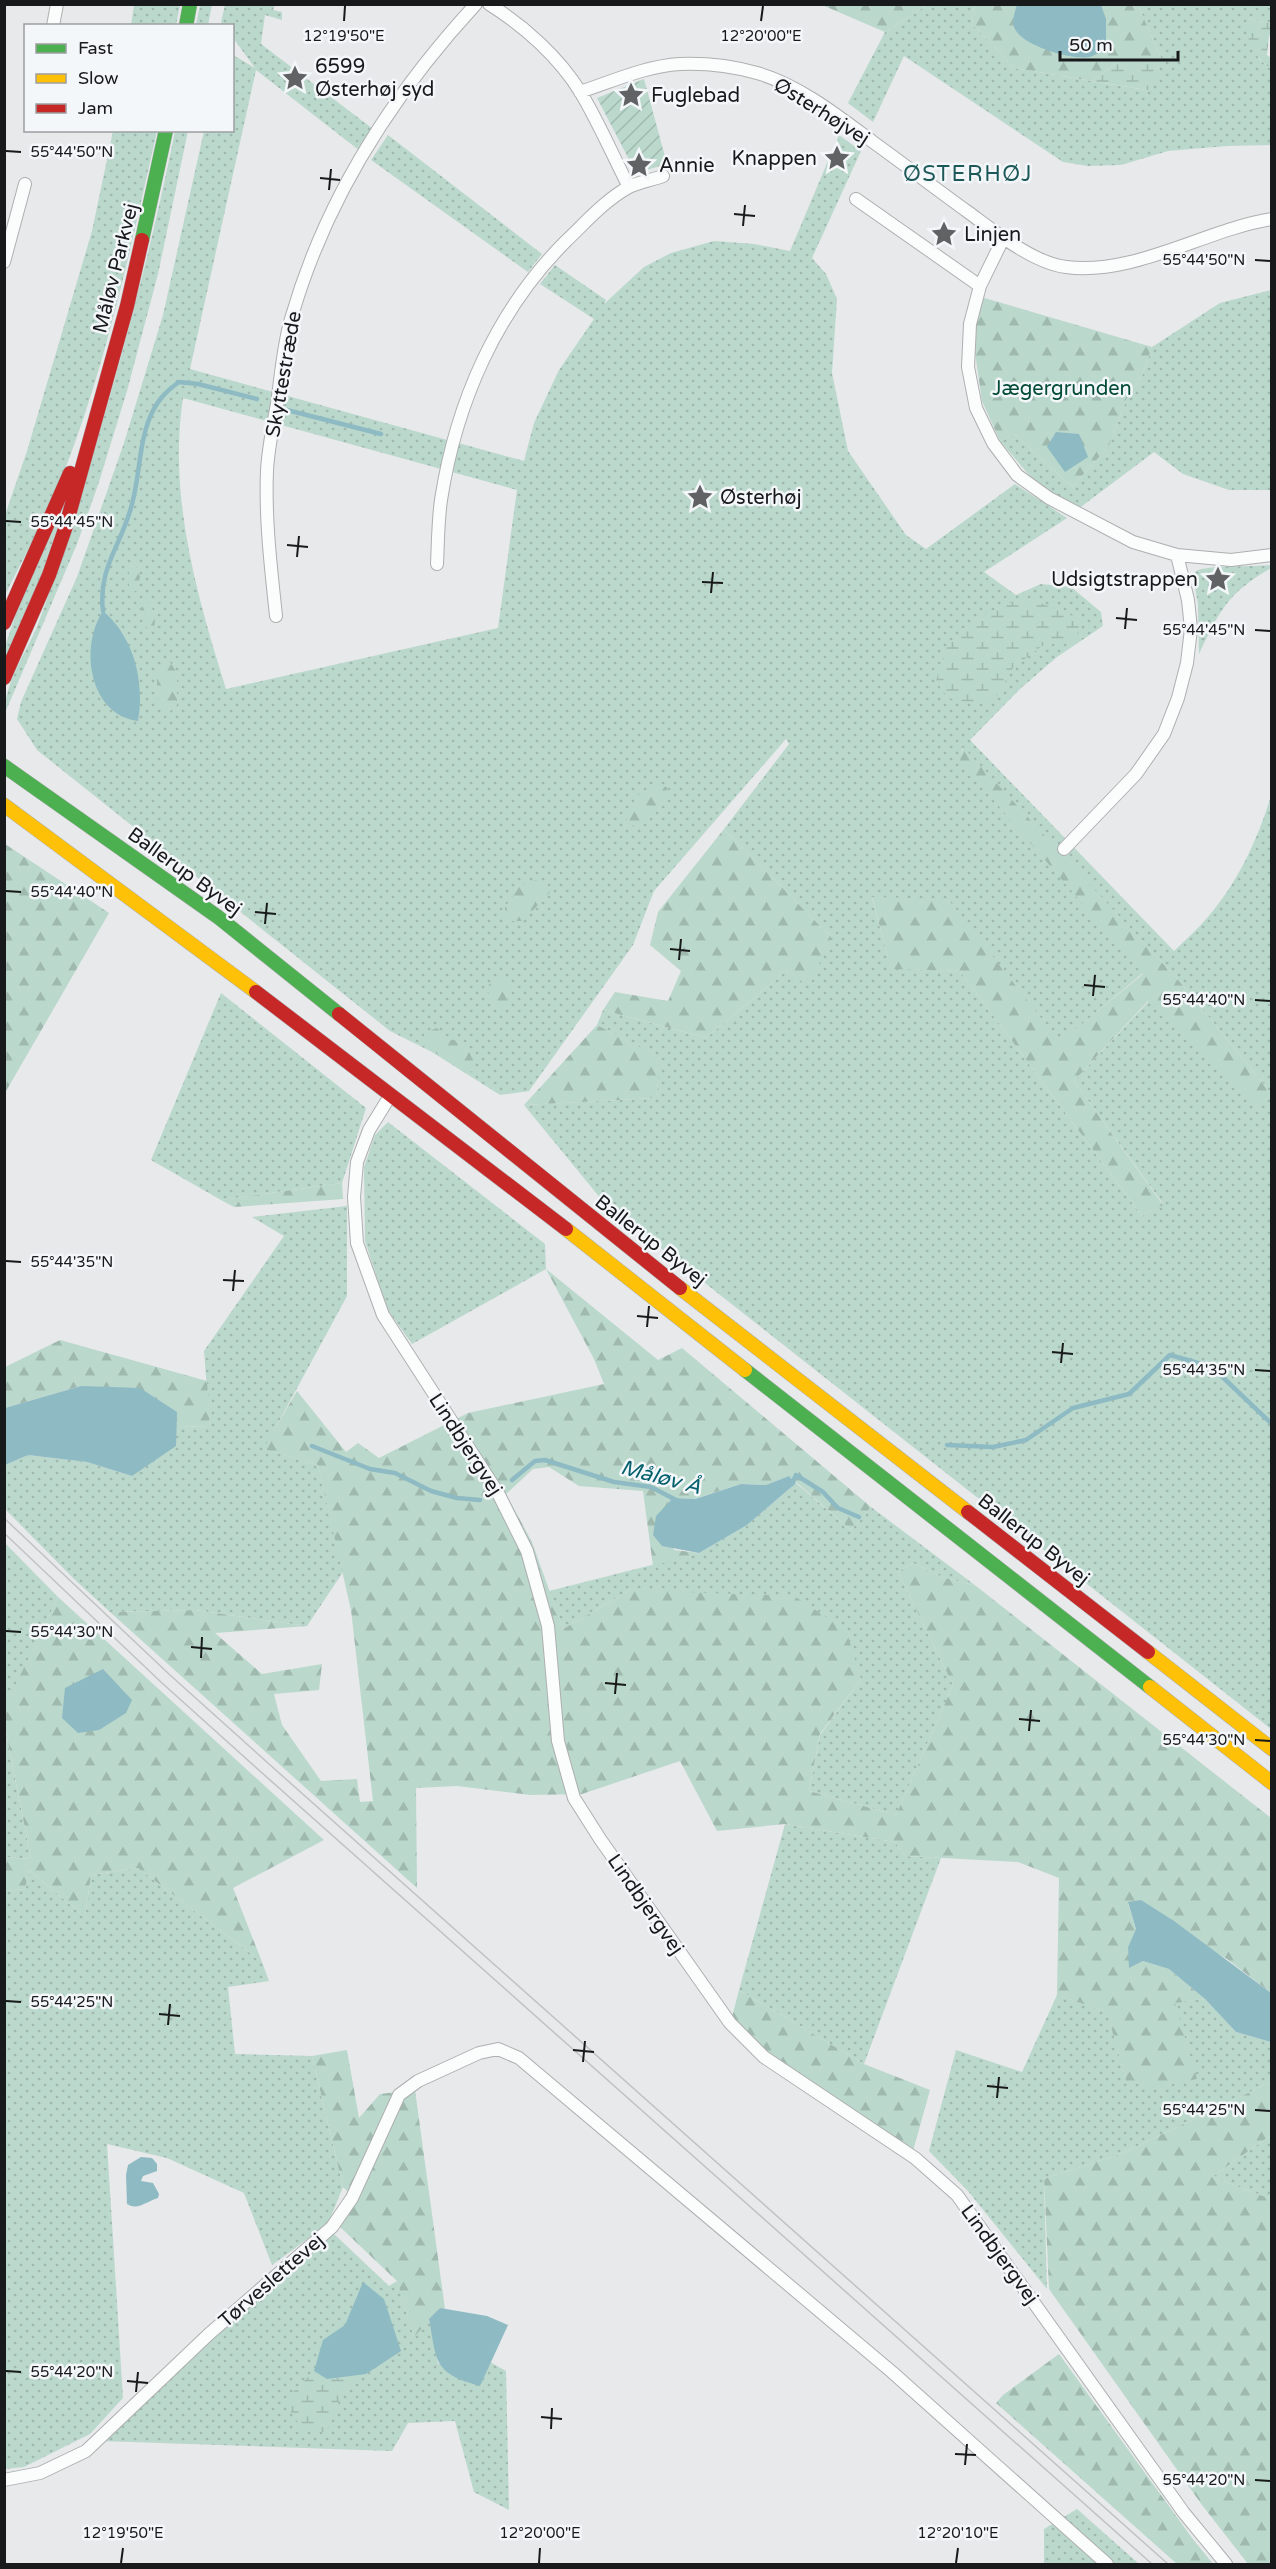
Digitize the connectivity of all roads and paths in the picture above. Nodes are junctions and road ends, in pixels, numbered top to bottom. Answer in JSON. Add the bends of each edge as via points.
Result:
{"nodes":[{"id":1,"x":57,"y":4,"type":"edge"},
{"id":2,"x":190,"y":4,"type":"edge"},
{"id":3,"x":476,"y":4,"type":"edge"},
{"id":4,"x":489,"y":4,"type":"edge"},
{"id":5,"x":53,"y":24,"type":"edge"},
{"id":6,"x":186,"y":24,"type":"edge"},
{"id":7,"x":580,"y":92,"type":"junction"},
{"id":8,"x":166,"y":132,"type":"edge"},
{"id":9,"x":663,"y":176,"type":"dead end"},
{"id":10,"x":26,"y":184,"type":"dead end"},
{"id":11,"x":629,"y":188,"type":"junction"},
{"id":12,"x":856,"y":199,"type":"dead end"},
{"id":13,"x":1272,"y":219,"type":"edge"},
{"id":14,"x":1003,"y":239,"type":"junction"},
{"id":15,"x":4,"y":262,"type":"edge"},
{"id":16,"x":980,"y":286,"type":"junction"},
{"id":17,"x":96,"y":413,"type":"junction"},
{"id":18,"x":1177,"y":555,"type":"junction"},
{"id":19,"x":1272,"y":555,"type":"edge"},
{"id":20,"x":437,"y":564,"type":"dead end"},
{"id":21,"x":276,"y":616,"type":"dead end"},
{"id":22,"x":4,"y":623,"type":"edge"},
{"id":23,"x":4,"y":678,"type":"edge"},
{"id":24,"x":4,"y":766,"type":"edge"},
{"id":25,"x":4,"y":805,"type":"edge"},
{"id":26,"x":1064,"y":849,"type":"dead end"},
{"id":27,"x":390,"y":1096,"type":"junction"},
{"id":28,"x":1272,"y":1749,"type":"edge"},
{"id":29,"x":1272,"y":1783,"type":"edge"},
{"id":30,"x":4,"y":2480,"type":"edge"},
{"id":31,"x":1107,"y":2565,"type":"edge"},
{"id":32,"x":1227,"y":2565,"type":"edge"}],
"edges":[{"from":1,"to":5,"type":"street"},
{"from":2,"to":6,"type":"main road"},
{"from":3,"to":21,"type":"street","name":"Skyttestræde","via":[[442,41],[378,129],[349,178],[307,269],[290,321],[267,469],[268,543]]},
{"from":4,"to":7,"type":"street","via":[[540,44]]},
{"from":7,"to":11,"type":"street"},
{"from":7,"to":14,"type":"street","name":"Østerhøjvej","via":[[638,72],[679,64],[721,65],[759,73],[794,89],[841,119]]},
{"from":8,"to":17,"type":"main road","name":"Måløv Parkvej","via":[[127,306]]},
{"from":9,"to":11,"type":"street"},
{"from":10,"to":15,"type":"street"},
{"from":11,"to":20,"type":"street","via":[[599,209],[543,264],[511,308],[484,357],[466,397],[452,446],[441,502]]},
{"from":12,"to":16,"type":"street"},
{"from":13,"to":14,"type":"street","name":"Østerhøjvej","via":[[1115,266],[1084,269],[1063,267]]},
{"from":14,"to":16,"type":"street"},
{"from":16,"to":18,"type":"street","via":[[970,324],[968,367],[976,408],[993,443],[1017,475],[1049,498],[1132,542]]},
{"from":17,"to":22,"type":"main road","name":"Måløv Parkvej"},
{"from":17,"to":23,"type":"main road","name":"Måløv Parkvej","via":[[65,529]]},
{"from":18,"to":19,"type":"street","via":[[1231,560]]},
{"from":18,"to":26,"type":"street","via":[[1191,629],[1178,698],[1164,734],[1136,774]]},
{"from":24,"to":28,"type":"main road","name":"Ballerup Byvej","via":[[218,917],[620,1241]]},
{"from":25,"to":27,"type":"main road","via":[[204,951]]},
{"from":27,"to":29,"type":"main road","via":[[712,1343]]},
{"from":27,"to":32,"type":"street","name":"Lindbjergvej","via":[[369,1130],[357,1162],[357,1243],[383,1315],[498,1493],[527,1551],[548,1626],[558,1741],[574,1798],[730,2023],[764,2057],[915,2158],[957,2195],[1184,2513]]},
{"from":30,"to":31,"type":"street","name":"Tørveslettevej","via":[[40,2473],[86,2451],[209,2334],[332,2227],[352,2198],[399,2095],[418,2080],[479,2053],[498,2049],[519,2058],[761,2259]]}]}
